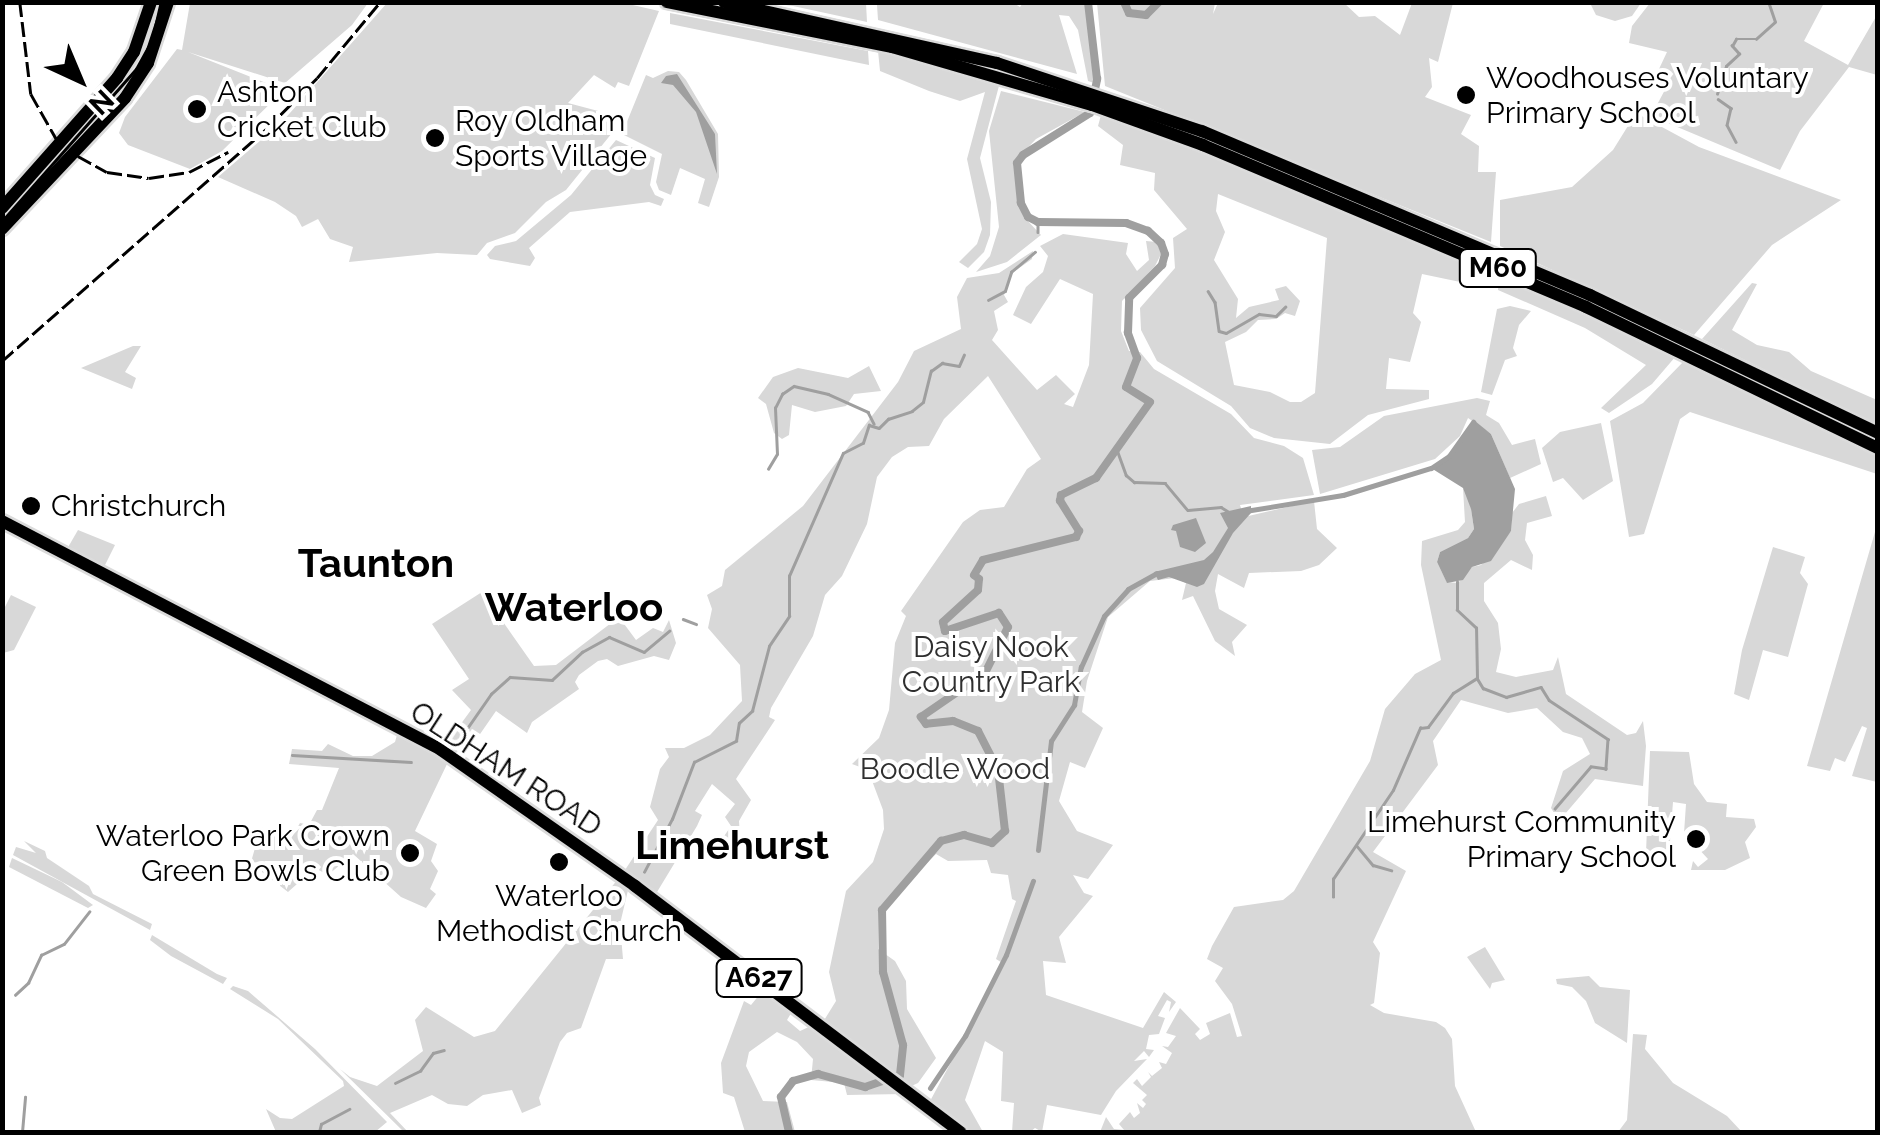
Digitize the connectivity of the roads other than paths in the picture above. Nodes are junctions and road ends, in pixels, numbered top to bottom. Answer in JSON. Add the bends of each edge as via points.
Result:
{"nodes":[{"id":1,"x":151,"y":2,"type":"edge"},
{"id":2,"x":168,"y":2,"type":"edge"},
{"id":3,"x":667,"y":2,"type":"edge"},
{"id":4,"x":724,"y":2,"type":"edge"},
{"id":5,"x":1080,"y":94,"type":"junction"},
{"id":6,"x":1110,"y":105,"type":"junction"},
{"id":7,"x":2,"y":208,"type":"edge"},
{"id":8,"x":2,"y":229,"type":"edge"},
{"id":9,"x":1878,"y":433,"type":"edge"},
{"id":10,"x":1878,"y":448,"type":"edge"},
{"id":11,"x":2,"y":521,"type":"edge"},
{"id":12,"x":960,"y":1132,"type":"edge"}],
"edges":[{"from":1,"to":7,"type":"highway","via":[[123,70]]},
{"from":2,"to":8,"type":"highway","via":[[136,83]]},
{"from":3,"to":5,"type":"highway","number":"M60"},
{"from":4,"to":5,"type":"highway","number":"M60","via":[[893,37]]},
{"from":5,"to":6,"type":"highway","number":"M60"},
{"from":6,"to":9,"type":"highway","number":"M60","via":[[1313,176],[1502,256]]},
{"from":6,"to":10,"type":"highway","number":"M60","via":[[1533,284]]},
{"from":11,"to":12,"type":"highway","name":"OLDHAM ROAD","number":"A627","via":[[441,750],[604,863]]}]}
